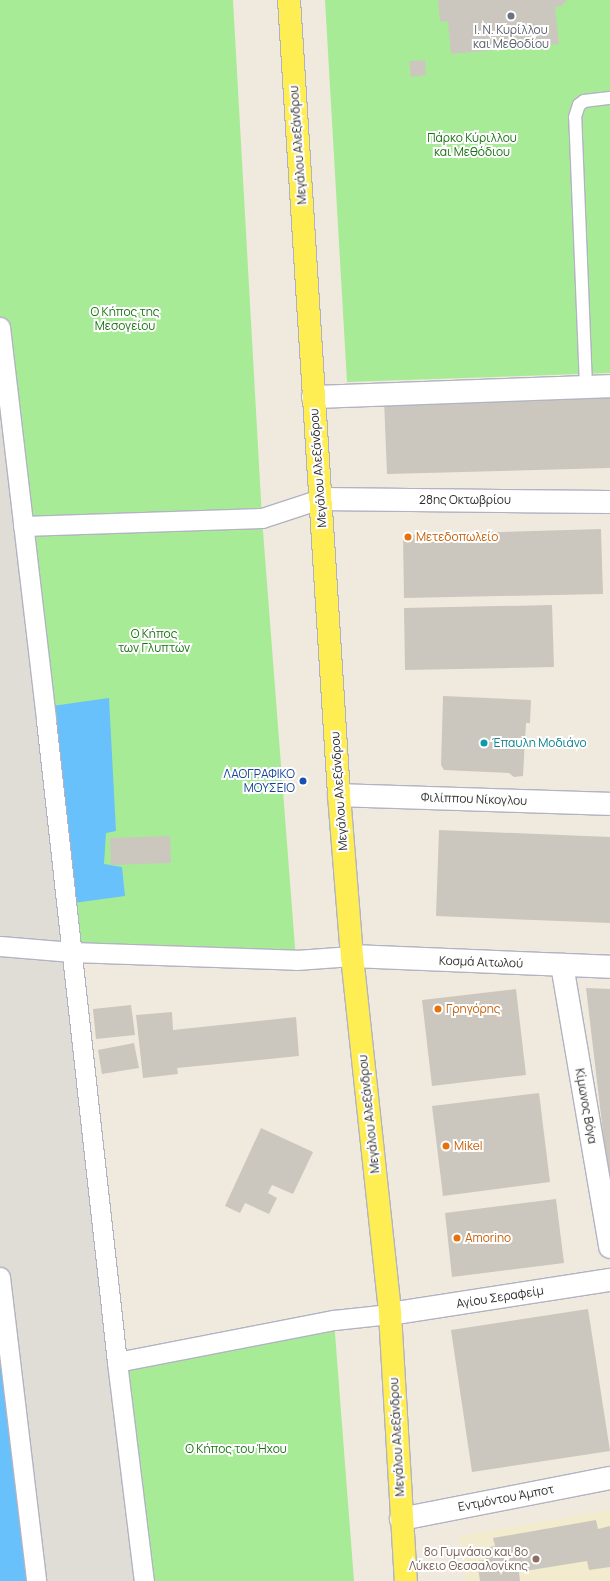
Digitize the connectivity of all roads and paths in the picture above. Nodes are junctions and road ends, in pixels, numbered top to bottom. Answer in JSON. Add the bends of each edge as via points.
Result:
{"nodes":[{"id":1,"x":289,"y":0,"type":"edge"},
{"id":2,"x":610,"y":98,"type":"edge"},
{"id":3,"x":0,"y":327,"type":"edge"},
{"id":4,"x":586,"y":386,"type":"junction"},
{"id":5,"x":610,"y":386,"type":"edge"},
{"id":6,"x":313,"y":397,"type":"junction"},
{"id":7,"x":320,"y":499,"type":"junction"},
{"id":8,"x":610,"y":502,"type":"edge"},
{"id":9,"x":23,"y":526,"type":"junction"},
{"id":10,"x":339,"y":795,"type":"junction"},
{"id":11,"x":610,"y":804,"type":"edge"},
{"id":12,"x":0,"y":946,"type":"edge"},
{"id":13,"x":72,"y":952,"type":"junction"},
{"id":14,"x":352,"y":956,"type":"junction"},
{"id":15,"x":562,"y":965,"type":"junction"},
{"id":16,"x":610,"y":967,"type":"edge"},
{"id":17,"x":610,"y":1247,"type":"edge"},
{"id":18,"x":0,"y":1277,"type":"edge"},
{"id":19,"x":610,"y":1280,"type":"edge"},
{"id":20,"x":390,"y":1314,"type":"junction"},
{"id":21,"x":117,"y":1362,"type":"junction"},
{"id":22,"x":610,"y":1478,"type":"edge"},
{"id":23,"x":401,"y":1518,"type":"junction"},
{"id":24,"x":36,"y":1581,"type":"edge"},
{"id":25,"x":144,"y":1581,"type":"edge"},
{"id":26,"x":406,"y":1581,"type":"edge"}],
"edges":[{"from":1,"to":6,"type":"main road","name":"Μεγάλου Αλεξάνδρου"},
{"from":2,"to":4,"type":"lane","via":[[584,101],[579,105],[575,117]]},
{"from":3,"to":9,"type":"street"},
{"from":4,"to":5,"type":"street"},
{"from":4,"to":6,"type":"street"},
{"from":6,"to":7,"type":"main road","name":"Μεγάλου Αλεξάνδρου"},
{"from":7,"to":8,"type":"street","name":"28ης Οκτωβρίου"},
{"from":7,"to":9,"type":"street","via":[[262,518]]},
{"from":7,"to":10,"type":"main road","name":"Μεγάλου Αλεξάνδρου"},
{"from":9,"to":13,"type":"street"},
{"from":10,"to":11,"type":"street","name":"Φιλίππου Νίκογλου"},
{"from":10,"to":14,"type":"main road","name":"Μεγάλου Αλεξάνδρου"},
{"from":12,"to":13,"type":"street"},
{"from":13,"to":14,"type":"street","via":[[296,960]]},
{"from":13,"to":21,"type":"street"},
{"from":14,"to":15,"type":"street","name":"Κοσμά Αιτωλού"},
{"from":14,"to":20,"type":"main road","name":"Μεγάλου Αλεξάνδρου"},
{"from":15,"to":16,"type":"street","name":"Κοσμά Αιτωλού"},
{"from":15,"to":17,"type":"street","name":"Κίμωνος Βόγα"},
{"from":18,"to":24,"type":"street"},
{"from":19,"to":20,"type":"street","name":"Αγίου Σεραφείμ"},
{"from":20,"to":21,"type":"street","via":[[334,1320]]},
{"from":20,"to":23,"type":"main road","name":"Μεγάλου Αλεξάνδρου"},
{"from":21,"to":25,"type":"street"},
{"from":22,"to":23,"type":"street","name":"Εντμόντου Άμποτ"},
{"from":23,"to":26,"type":"main road","name":"Μεγάλου Αλεξάνδρου"}]}
